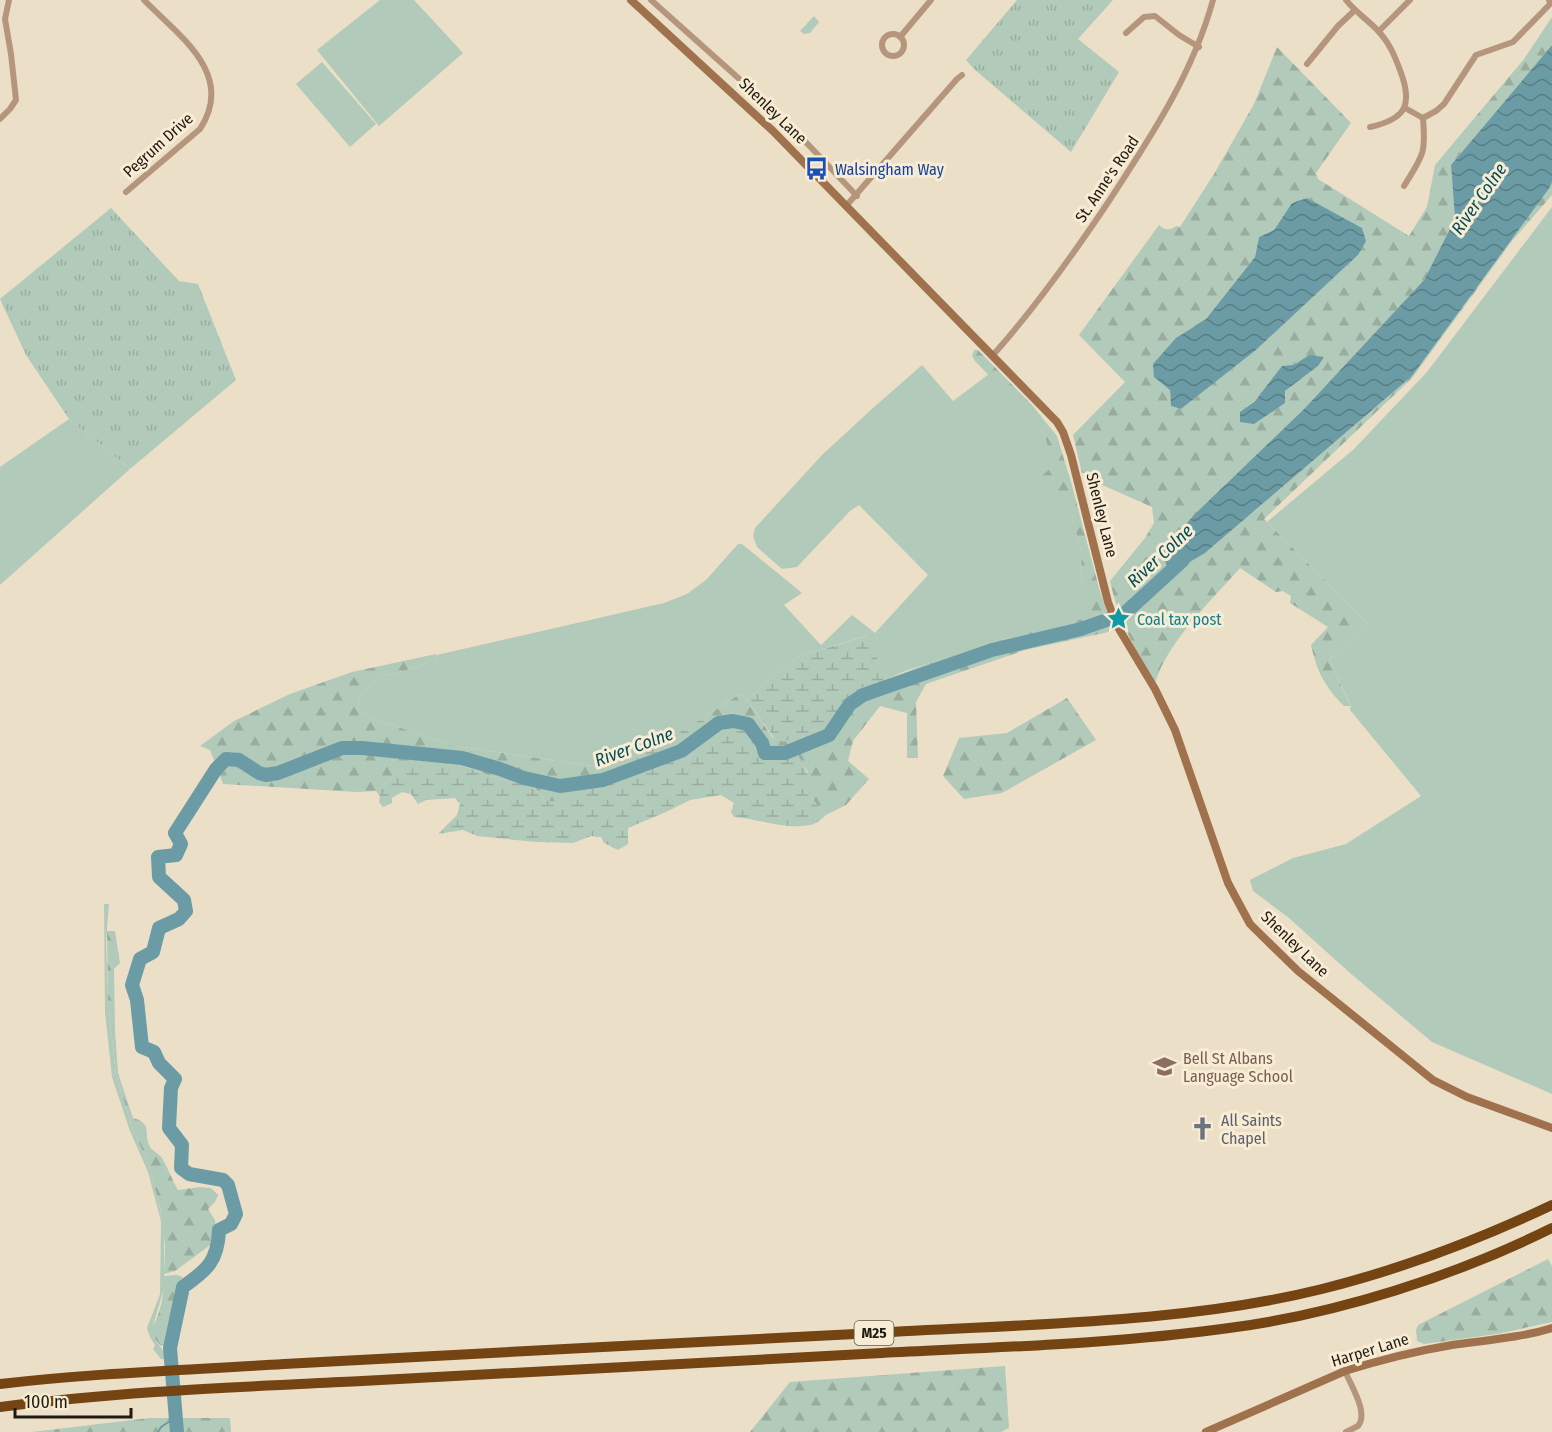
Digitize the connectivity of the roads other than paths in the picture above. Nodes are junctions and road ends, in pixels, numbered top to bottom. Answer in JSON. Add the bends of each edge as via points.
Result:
{"nodes":[{"id":1,"x":9,"y":0,"type":"edge"},
{"id":2,"x":144,"y":0,"type":"edge"},
{"id":3,"x":631,"y":0,"type":"edge"},
{"id":4,"x":651,"y":0,"type":"edge"},
{"id":5,"x":931,"y":0,"type":"edge"},
{"id":6,"x":1213,"y":0,"type":"edge"},
{"id":7,"x":1346,"y":0,"type":"edge"},
{"id":8,"x":1410,"y":0,"type":"edge"},
{"id":9,"x":1551,"y":2,"type":"edge"},
{"id":10,"x":1355,"y":10,"type":"junction"},
{"id":11,"x":1379,"y":32,"type":"junction"},
{"id":12,"x":1126,"y":33,"type":"dead end"},
{"id":13,"x":900,"y":37,"type":"dead end"},
{"id":14,"x":1198,"y":46,"type":"junction"},
{"id":15,"x":1307,"y":64,"type":"dead end"},
{"id":16,"x":962,"y":75,"type":"dead end"},
{"id":17,"x":1405,"y":108,"type":"junction"},
{"id":18,"x":1423,"y":118,"type":"junction"},
{"id":19,"x":0,"y":119,"type":"edge"},
{"id":20,"x":1370,"y":127,"type":"dead end"},
{"id":21,"x":1404,"y":186,"type":"dead end"},
{"id":22,"x":126,"y":192,"type":"dead end"},
{"id":23,"x":857,"y":196,"type":"junction"},
{"id":24,"x":846,"y":206,"type":"junction"},
{"id":25,"x":993,"y":355,"type":"junction"},
{"id":26,"x":1552,"y":1128,"type":"edge"},
{"id":27,"x":1552,"y":1205,"type":"edge"},
{"id":28,"x":1552,"y":1228,"type":"edge"},
{"id":29,"x":1552,"y":1328,"type":"edge"},
{"id":30,"x":1345,"y":1371,"type":"junction"},
{"id":31,"x":0,"y":1384,"type":"edge"},
{"id":32,"x":0,"y":1407,"type":"edge"},
{"id":33,"x":1206,"y":1432,"type":"edge"},
{"id":34,"x":1346,"y":1432,"type":"edge"}],
"edges":[{"from":1,"to":19,"type":"street","via":[[5,19],[16,100]]},
{"from":2,"to":22,"type":"street","name":"Pegrum Drive","via":[[204,66],[213,93],[210,112],[200,129]]},
{"from":3,"to":24,"type":"main road","name":"Shenley Lane","via":[[773,131]]},
{"from":4,"to":23,"type":"street","name":"Shenley Lane","via":[[782,117]]},
{"from":5,"to":13,"type":"street"},
{"from":6,"to":14,"type":"street","name":"St. Anne's Road"},
{"from":7,"to":10,"type":"street"},
{"from":8,"to":11,"type":"street"},
{"from":9,"to":18,"type":"street","via":[[1513,42],[1472,59],[1444,104]]},
{"from":10,"to":11,"type":"street"},
{"from":10,"to":15,"type":"street"},
{"from":11,"to":17,"type":"street","via":[[1394,54],[1406,84]]},
{"from":12,"to":14,"type":"street","via":[[1148,16],[1159,18]]},
{"from":14,"to":25,"type":"street","name":"St. Anne's Road","via":[[1143,150],[1067,261]]},
{"from":16,"to":23,"type":"street"},
{"from":17,"to":18,"type":"street"},
{"from":17,"to":20,"type":"street","via":[[1394,119]]},
{"from":18,"to":21,"type":"street","via":[[1424,151]]},
{"from":23,"to":24,"type":"street"},
{"from":24,"to":25,"type":"main road","name":"Shenley Lane"},
{"from":25,"to":26,"type":"main road","name":"Shenley Lane","via":[[1063,432],[1116,624],[1175,730],[1228,883],[1250,924],[1298,970],[1433,1080],[1467,1097]]},
{"from":27,"to":31,"type":"highway","number":"M25","via":[[1448,1251],[1320,1290],[1161,1315]]},
{"from":28,"to":32,"type":"highway","number":"M25","via":[[1455,1270],[1381,1294],[1281,1320],[1229,1328],[990,1347],[164,1391]]},
{"from":29,"to":30,"type":"main road","name":"Harper Lane","via":[[1414,1352]]},
{"from":30,"to":33,"type":"main road","name":"Harper Lane"},
{"from":30,"to":34,"type":"street","via":[[1363,1415],[1358,1426]]}]}
